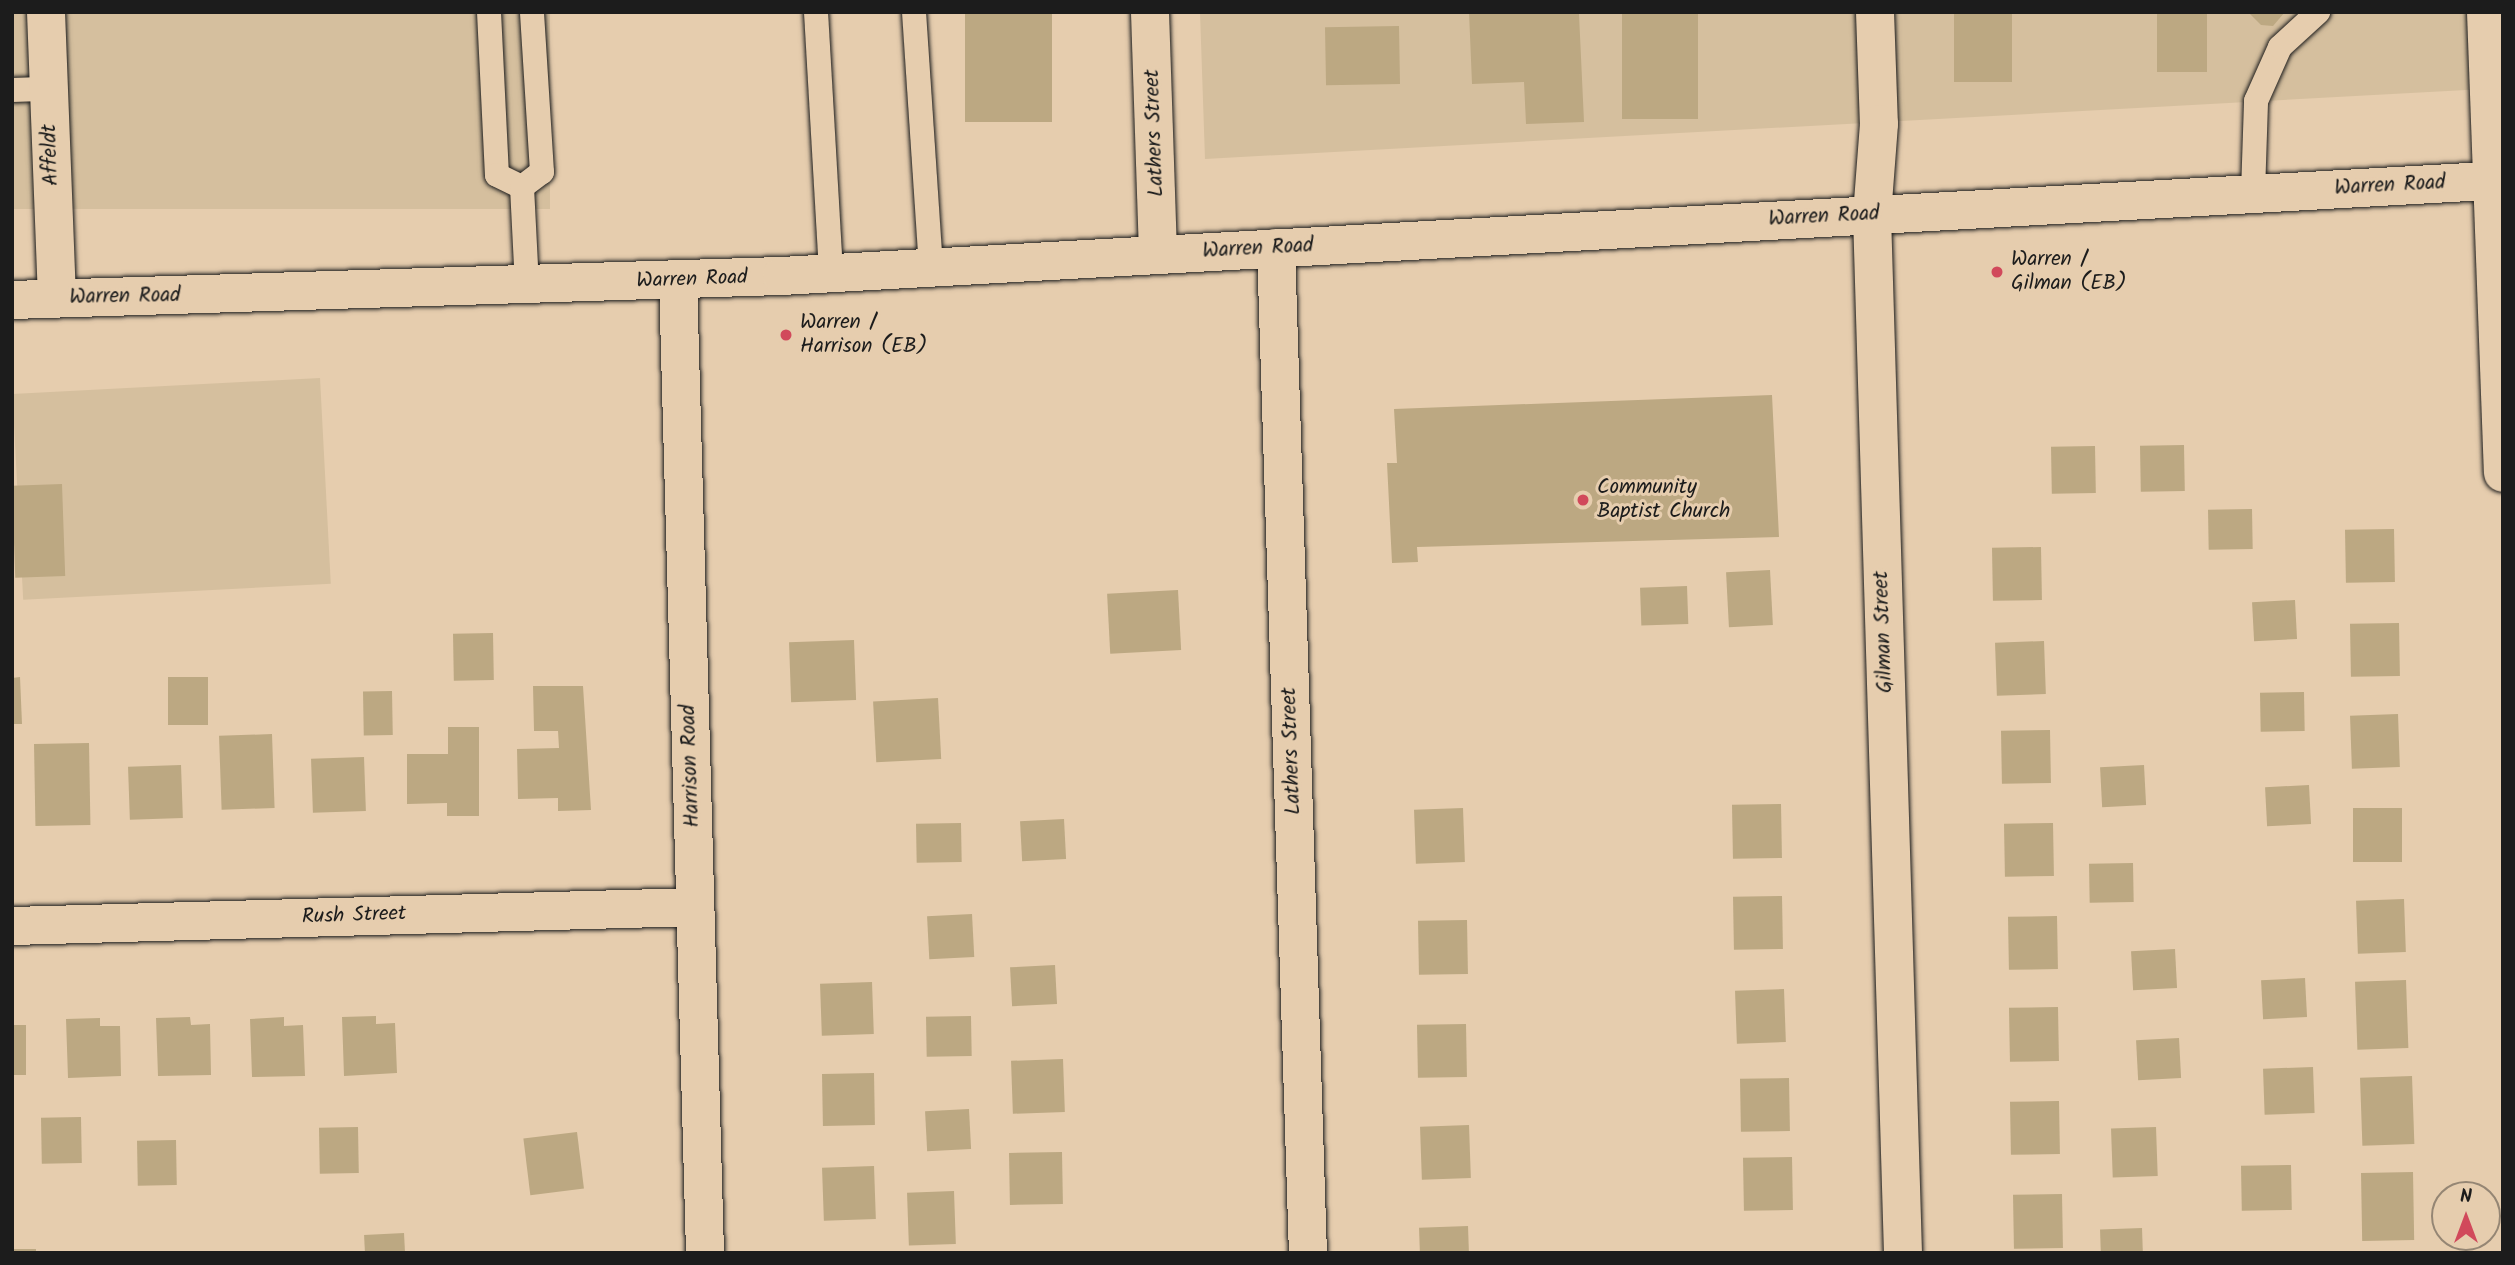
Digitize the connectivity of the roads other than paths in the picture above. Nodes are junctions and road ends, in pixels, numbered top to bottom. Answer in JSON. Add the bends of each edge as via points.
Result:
{"nodes":[{"id":1,"x":46,"y":12,"type":"edge"},
{"id":2,"x":489,"y":12,"type":"edge"},
{"id":3,"x":532,"y":12,"type":"edge"},
{"id":4,"x":816,"y":12,"type":"edge"},
{"id":5,"x":914,"y":12,"type":"edge"},
{"id":6,"x":1150,"y":12,"type":"edge"},
{"id":7,"x":1875,"y":12,"type":"edge"},
{"id":8,"x":2318,"y":12,"type":"edge"},
{"id":9,"x":2486,"y":12,"type":"edge"},
{"id":10,"x":31,"y":90,"type":"edge"},
{"id":11,"x":2498,"y":180,"type":"edge"},
{"id":12,"x":523,"y":187,"type":"junction"},
{"id":13,"x":2253,"y":193,"type":"junction"},
{"id":14,"x":1872,"y":215,"type":"junction"},
{"id":15,"x":1276,"y":248,"type":"junction"},
{"id":16,"x":1158,"y":254,"type":"junction"},
{"id":17,"x":931,"y":267,"type":"junction"},
{"id":18,"x":831,"y":273,"type":"junction"},
{"id":19,"x":678,"y":280,"type":"junction"},
{"id":20,"x":527,"y":286,"type":"junction"},
{"id":21,"x":57,"y":298,"type":"junction"},
{"id":22,"x":12,"y":300,"type":"edge"},
{"id":23,"x":2503,"y":473,"type":"edge"},
{"id":24,"x":695,"y":907,"type":"junction"},
{"id":25,"x":12,"y":926,"type":"edge"},
{"id":26,"x":705,"y":1253,"type":"edge"},
{"id":27,"x":1308,"y":1253,"type":"edge"},
{"id":28,"x":1903,"y":1253,"type":"edge"}],
"edges":[{"from":1,"to":10,"type":"street","name":"Affeldt"},
{"from":2,"to":12,"type":"lane","via":[[498,175]]},
{"from":3,"to":12,"type":"lane","via":[[542,172]]},
{"from":4,"to":18,"type":"lane"},
{"from":5,"to":17,"type":"lane"},
{"from":6,"to":16,"type":"street","name":"Lathers Street"},
{"from":7,"to":14,"type":"street","name":"Gilman Street","via":[[1879,124]]},
{"from":8,"to":13,"type":"lane","via":[[2280,47],[2256,101]]},
{"from":9,"to":11,"type":"street"},
{"from":10,"to":21,"type":"street","name":"Affeldt"},
{"from":11,"to":13,"type":"street","name":"Warren Road"},
{"from":11,"to":23,"type":"street"},
{"from":12,"to":20,"type":"lane"},
{"from":13,"to":14,"type":"street","name":"Warren Road"},
{"from":14,"to":15,"type":"street","name":"Warren Road"},
{"from":14,"to":28,"type":"street","name":"Gilman Street"},
{"from":15,"to":16,"type":"street","name":"Warren Road"},
{"from":15,"to":27,"type":"street","name":"Lathers Street"},
{"from":16,"to":17,"type":"street","name":"Warren Road"},
{"from":17,"to":18,"type":"street","name":"Warren Road"},
{"from":18,"to":19,"type":"street","name":"Warren Road"},
{"from":19,"to":20,"type":"street","name":"Warren Road"},
{"from":19,"to":24,"type":"street","name":"Harrison Road"},
{"from":20,"to":21,"type":"street","name":"Warren Road"},
{"from":21,"to":22,"type":"street","name":"Warren Road"},
{"from":24,"to":25,"type":"street","name":"Rush Street"},
{"from":24,"to":26,"type":"street","name":"Harrison Road"}]}
